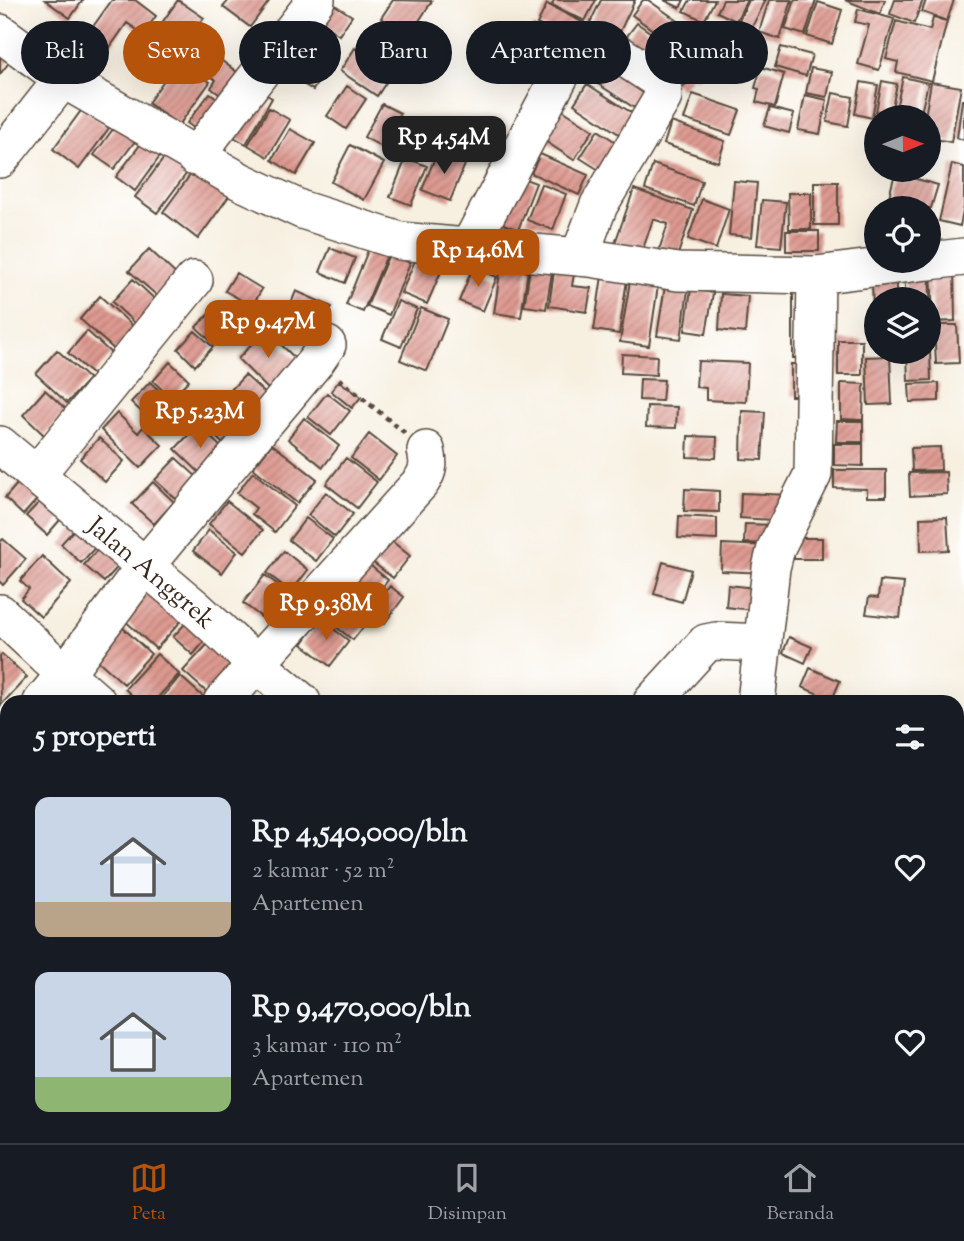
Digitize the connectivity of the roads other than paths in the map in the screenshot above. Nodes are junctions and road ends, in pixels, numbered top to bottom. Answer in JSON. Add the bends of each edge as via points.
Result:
{"nodes":[{"id":1,"x":316,"y":0,"type":"edge"},
{"id":2,"x":0,"y":33,"type":"edge"},
{"id":3,"x":21,"y":48,"type":"edge"},
{"id":4,"x":59,"y":84,"type":"edge"},
{"id":5,"x":71,"y":84,"type":"edge"},
{"id":6,"x":195,"y":157,"type":"junction"},
{"id":7,"x":0,"y":159,"type":"edge"},
{"id":8,"x":469,"y":247,"type":"junction"},
{"id":9,"x":579,"y":257,"type":"junction"},
{"id":10,"x":964,"y":257,"type":"edge"},
{"id":11,"x":941,"y":260,"type":"edge"},
{"id":12,"x":864,"y":269,"type":"edge"},
{"id":13,"x":816,"y":275,"type":"junction"},
{"id":14,"x":194,"y":280,"type":"dead end"},
{"id":15,"x":321,"y":353,"type":"road end"},
{"id":16,"x":0,"y":445,"type":"edge"},
{"id":17,"x":426,"y":450,"type":"road end"},
{"id":18,"x":36,"y":475,"type":"junction"},
{"id":19,"x":145,"y":566,"type":"junction"},
{"id":20,"x":0,"y":613,"type":"edge"},
{"id":21,"x":763,"y":643,"type":"junction"},
{"id":22,"x":256,"y":663,"type":"junction"},
{"id":23,"x":65,"y":674,"type":"junction"},
{"id":24,"x":48,"y":695,"type":"edge"},
{"id":25,"x":89,"y":695,"type":"edge"},
{"id":26,"x":228,"y":695,"type":"edge"},
{"id":27,"x":294,"y":695,"type":"edge"},
{"id":28,"x":658,"y":695,"type":"edge"},
{"id":29,"x":757,"y":695,"type":"edge"}],
"edges":[{"from":1,"to":6,"type":"street"},
{"from":2,"to":3,"type":"street"},
{"from":4,"to":7,"type":"street"},
{"from":5,"to":6,"type":"street"},
{"from":6,"to":8,"type":"street","via":[[302,210],[400,241]]},
{"from":8,"to":9,"type":"street"},
{"from":8,"to":9,"type":"street","via":[[571,55],[605,44],[657,79],[663,97],[599,205]]},
{"from":9,"to":13,"type":"street","via":[[678,272]]},
{"from":10,"to":11,"type":"street"},
{"from":12,"to":13,"type":"street"},
{"from":13,"to":21,"type":"street","via":[[813,474],[776,548]]},
{"from":14,"to":18,"type":"street"},
{"from":15,"to":19,"type":"street"},
{"from":16,"to":18,"type":"street","name":"Jalan Anggrek"},
{"from":17,"to":22,"type":"street","via":[[429,465],[421,482]]},
{"from":18,"to":19,"type":"street","name":"Jalan Anggrek"},
{"from":19,"to":22,"type":"street","name":"Jalan Anggrek"},
{"from":19,"to":23,"type":"street"},
{"from":20,"to":23,"type":"street"},
{"from":21,"to":28,"type":"street","via":[[706,643]]},
{"from":21,"to":29,"type":"street"},
{"from":22,"to":26,"type":"street"},
{"from":22,"to":27,"type":"street","name":"Jalan Anggrek"},
{"from":23,"to":24,"type":"street"},
{"from":23,"to":25,"type":"street"}]}
